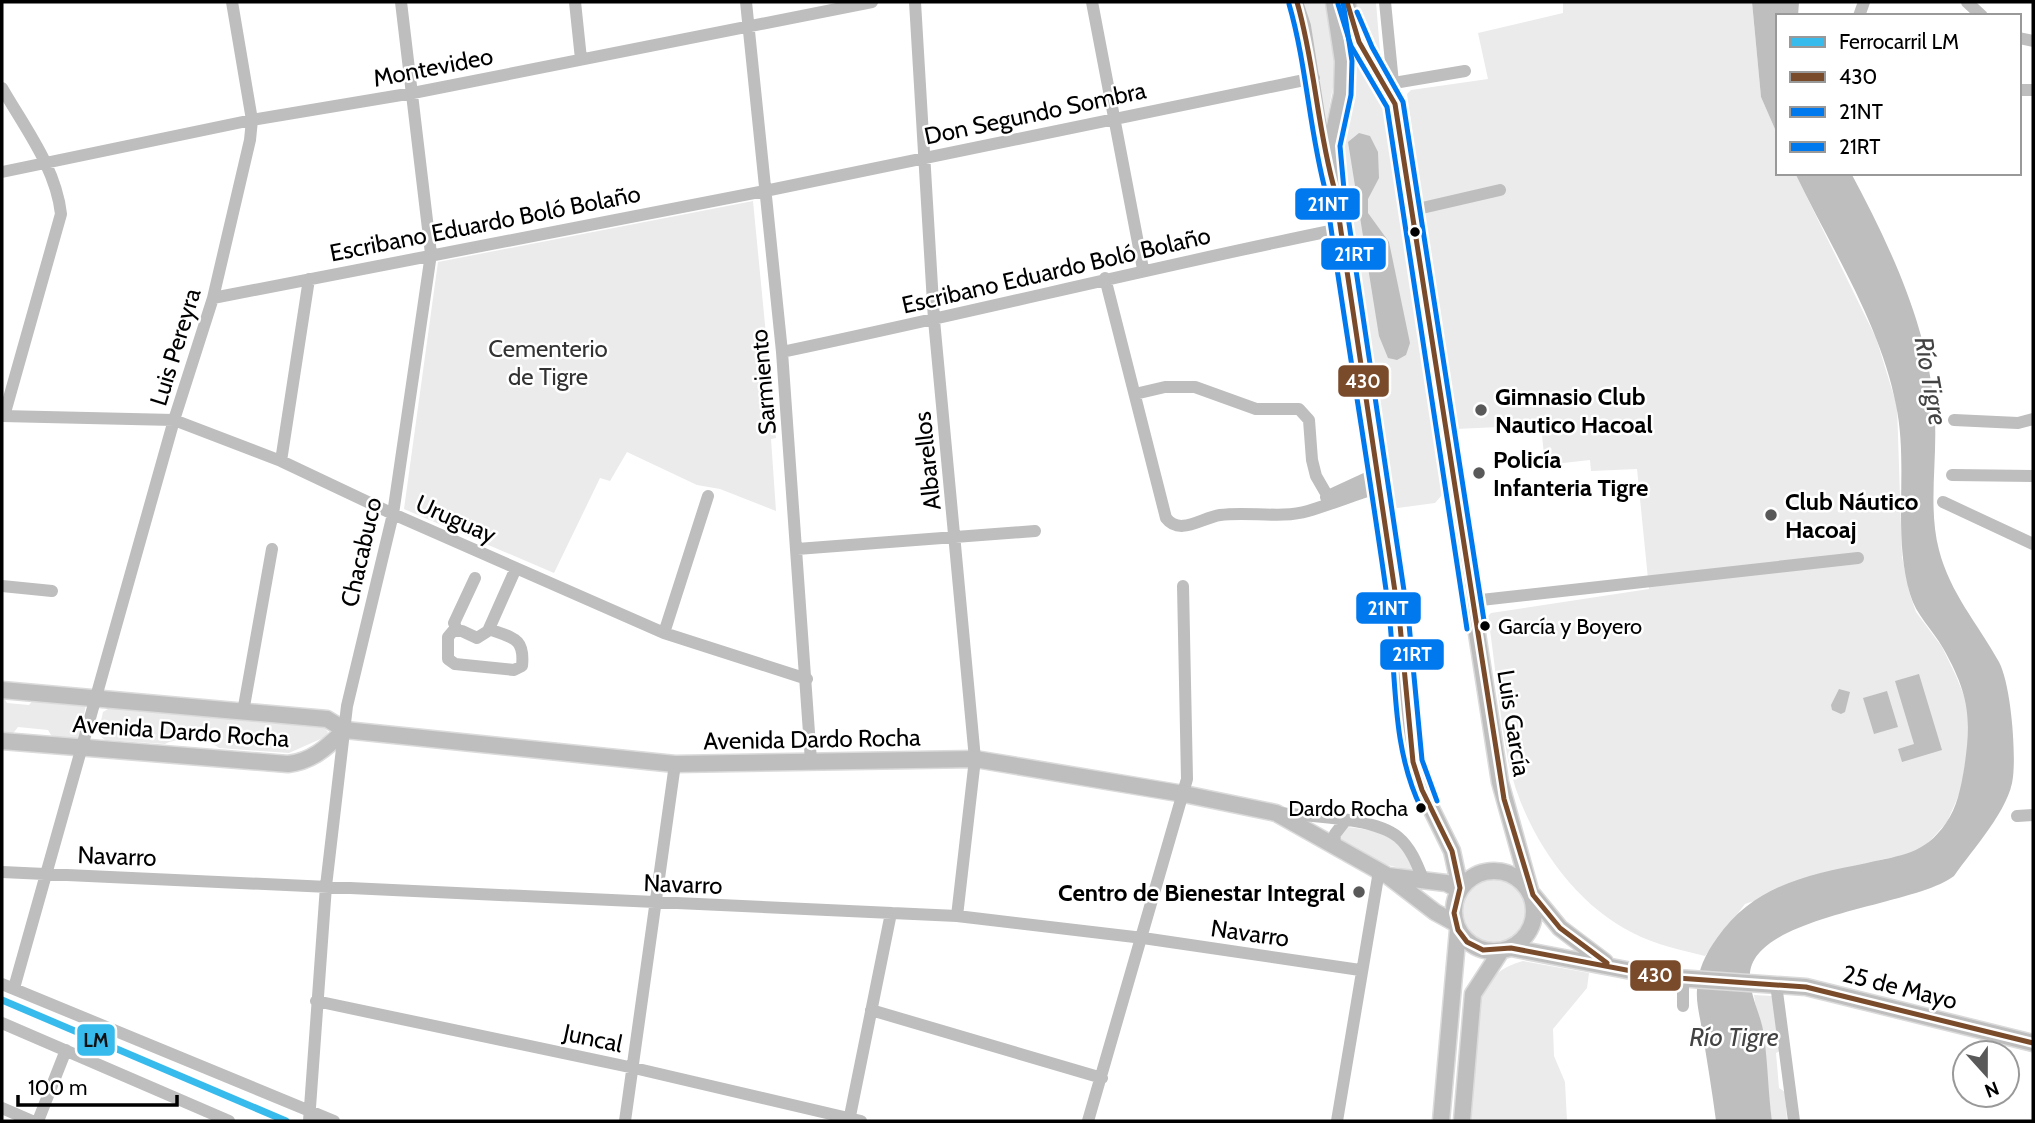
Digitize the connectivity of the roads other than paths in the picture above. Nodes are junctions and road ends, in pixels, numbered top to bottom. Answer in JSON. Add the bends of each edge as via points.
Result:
{"nodes":[{"id":1,"x":232,"y":2,"type":"edge"},
{"id":2,"x":401,"y":2,"type":"edge"},
{"id":3,"x":575,"y":2,"type":"edge"},
{"id":4,"x":746,"y":2,"type":"edge"},
{"id":5,"x":872,"y":2,"type":"edge"},
{"id":6,"x":915,"y":2,"type":"edge"},
{"id":7,"x":1091,"y":2,"type":"edge"},
{"id":8,"x":1297,"y":2,"type":"edge"},
{"id":9,"x":1334,"y":2,"type":"edge"},
{"id":10,"x":1347,"y":2,"type":"edge"},
{"id":11,"x":1385,"y":2,"type":"edge"},
{"id":12,"x":1967,"y":2,"type":"edge"},
{"id":13,"x":1980,"y":14,"type":"edge"},
{"id":14,"x":747,"y":26,"type":"junction"},
{"id":15,"x":582,"y":59,"type":"junction"},
{"id":16,"x":1465,"y":71,"type":"dead end"},
{"id":17,"x":1314,"y":78,"type":"junction"},
{"id":18,"x":1394,"y":83,"type":"junction"},
{"id":19,"x":2,"y":88,"type":"edge"},
{"id":20,"x":413,"y":93,"type":"junction"},
{"id":21,"x":1395,"y":104,"type":"junction"},
{"id":22,"x":1114,"y":117,"type":"junction"},
{"id":23,"x":252,"y":120,"type":"junction"},
{"id":24,"x":923,"y":159,"type":"junction"},
{"id":25,"x":45,"y":163,"type":"junction"},
{"id":26,"x":2,"y":172,"type":"edge"},
{"id":27,"x":1500,"y":190,"type":"dead end"},
{"id":28,"x":765,"y":191,"type":"junction"},
{"id":29,"x":1335,"y":191,"type":"junction"},
{"id":30,"x":1409,"y":211,"type":"junction"},
{"id":31,"x":1340,"y":229,"type":"junction"},
{"id":32,"x":431,"y":254,"type":"junction"},
{"id":33,"x":1143,"y":269,"type":"junction"},
{"id":34,"x":1105,"y":278,"type":"junction"},
{"id":35,"x":309,"y":279,"type":"junction"},
{"id":36,"x":213,"y":299,"type":"junction"},
{"id":37,"x":934,"y":320,"type":"junction"},
{"id":38,"x":782,"y":352,"type":"junction"},
{"id":39,"x":1135,"y":394,"type":"junction"},
{"id":40,"x":3,"y":416,"type":"edge"},
{"id":41,"x":2033,"y":419,"type":"edge"},
{"id":42,"x":174,"y":420,"type":"junction"},
{"id":43,"x":1954,"y":420,"type":"dead end"},
{"id":44,"x":281,"y":461,"type":"junction"},
{"id":45,"x":1952,"y":474,"type":"dead end"},
{"id":46,"x":2033,"y":476,"type":"edge"},
{"id":47,"x":1379,"y":480,"type":"junction"},
{"id":48,"x":708,"y":496,"type":"dead end"},
{"id":49,"x":1326,"y":501,"type":"junction"},
{"id":50,"x":1942,"y":502,"type":"dead end"},
{"id":51,"x":393,"y":514,"type":"junction"},
{"id":52,"x":1035,"y":531,"type":"dead end"},
{"id":53,"x":955,"y":538,"type":"junction"},
{"id":54,"x":2033,"y":544,"type":"edge"},
{"id":55,"x":272,"y":549,"type":"dead end"},
{"id":56,"x":797,"y":549,"type":"junction"},
{"id":57,"x":1858,"y":558,"type":"dead end"},
{"id":58,"x":516,"y":568,"type":"junction"},
{"id":59,"x":475,"y":578,"type":"dead end"},
{"id":60,"x":2,"y":586,"type":"edge"},
{"id":61,"x":1183,"y":586,"type":"dead end"},
{"id":62,"x":52,"y":591,"type":"dead end"},
{"id":63,"x":1472,"y":601,"type":"junction"},
{"id":64,"x":489,"y":629,"type":"junction"},
{"id":65,"x":457,"y":630,"type":"junction"},
{"id":66,"x":664,"y":633,"type":"junction"},
{"id":67,"x":807,"y":679,"type":"junction"},
{"id":68,"x":2,"y":690,"type":"edge"},
{"id":69,"x":94,"y":700,"type":"junction"},
{"id":70,"x":243,"y":712,"type":"junction"},
{"id":71,"x":345,"y":730,"type":"junction"},
{"id":72,"x":2,"y":741,"type":"edge"},
{"id":73,"x":82,"y":747,"type":"junction"},
{"id":74,"x":975,"y":759,"type":"junction"},
{"id":75,"x":811,"y":761,"type":"junction"},
{"id":76,"x":675,"y":764,"type":"junction"},
{"id":77,"x":1184,"y":794,"type":"junction"},
{"id":78,"x":1276,"y":813,"type":"junction"},
{"id":79,"x":2033,"y":815,"type":"edge"},
{"id":80,"x":2017,"y":816,"type":"dead end"},
{"id":81,"x":1345,"y":821,"type":"junction"},
{"id":82,"x":1334,"y":845,"type":"junction"},
{"id":83,"x":2,"y":872,"type":"edge"},
{"id":84,"x":1383,"y":873,"type":"junction"},
{"id":85,"x":44,"y":874,"type":"junction"},
{"id":86,"x":1423,"y":879,"type":"junction"},
{"id":87,"x":326,"y":886,"type":"junction"},
{"id":88,"x":1460,"y":889,"type":"junction"},
{"id":89,"x":1531,"y":893,"type":"junction"},
{"id":90,"x":656,"y":904,"type":"junction"},
{"id":91,"x":891,"y":913,"type":"junction"},
{"id":92,"x":957,"y":916,"type":"junction"},
{"id":93,"x":1456,"y":927,"type":"junction"},
{"id":94,"x":1143,"y":938,"type":"junction"},
{"id":95,"x":1506,"y":950,"type":"junction"},
{"id":96,"x":1616,"y":969,"type":"junction"},
{"id":97,"x":1360,"y":970,"type":"junction"},
{"id":98,"x":1688,"y":979,"type":"junction"},
{"id":99,"x":1776,"y":984,"type":"junction"},
{"id":100,"x":8,"y":986,"type":"edge"},
{"id":101,"x":316,"y":1001,"type":"junction"},
{"id":102,"x":1683,"y":1006,"type":"dead end"},
{"id":103,"x":871,"y":1010,"type":"junction"},
{"id":104,"x":2,"y":1023,"type":"edge"},
{"id":105,"x":2033,"y":1043,"type":"edge"},
{"id":106,"x":66,"y":1049,"type":"junction"},
{"id":107,"x":634,"y":1068,"type":"junction"},
{"id":108,"x":1102,"y":1078,"type":"junction"},
{"id":109,"x":2,"y":1108,"type":"edge"},
{"id":110,"x":311,"y":1117,"type":"edge"},
{"id":111,"x":853,"y":1120,"type":"edge"},
{"id":112,"x":32,"y":1121,"type":"edge"},
{"id":113,"x":38,"y":1121,"type":"edge"},
{"id":114,"x":229,"y":1121,"type":"edge"},
{"id":115,"x":334,"y":1121,"type":"edge"},
{"id":116,"x":625,"y":1121,"type":"edge"},
{"id":117,"x":1088,"y":1121,"type":"edge"},
{"id":118,"x":1337,"y":1121,"type":"edge"},
{"id":119,"x":1441,"y":1121,"type":"edge"},
{"id":120,"x":1462,"y":1121,"type":"edge"},
{"id":121,"x":1794,"y":1121,"type":"edge"}],
"edges":[{"from":1,"to":23,"type":"street","name":"Luis Pereyra"},
{"from":2,"to":20,"type":"street","name":"Chacabuco"},
{"from":3,"to":15,"type":"street"},
{"from":4,"to":14,"type":"street","name":"Sarmiento"},
{"from":5,"to":14,"type":"street","name":"Montevideo"},
{"from":6,"to":24,"type":"street","name":"Albarellos"},
{"from":7,"to":22,"type":"street"},
{"from":8,"to":17,"type":"street"},
{"from":9,"to":29,"type":"main road","via":[[1343,61],[1342,94],[1331,145]]},
{"from":10,"to":21,"type":"main road","name":"Luis García","via":[[1359,41]]},
{"from":11,"to":18,"type":"street","name":"Luis García"},
{"from":12,"to":13,"type":"street"},
{"from":14,"to":15,"type":"street","name":"Montevideo"},
{"from":14,"to":28,"type":"street","name":"Sarmiento"},
{"from":15,"to":20,"type":"street","name":"Montevideo"},
{"from":16,"to":18,"type":"street"},
{"from":17,"to":22,"type":"street","name":"Don Segundo Sombra"},
{"from":17,"to":29,"type":"street","via":[[1326,165]]},
{"from":18,"to":21,"type":"street","name":"Luis García"},
{"from":19,"to":25,"type":"street"},
{"from":20,"to":23,"type":"street","name":"Montevideo"},
{"from":20,"to":32,"type":"street","name":"Chacabuco"},
{"from":21,"to":30,"type":"main road","name":"Luis García"},
{"from":22,"to":24,"type":"street","name":"Don Segundo Sombra"},
{"from":22,"to":33,"type":"street"},
{"from":23,"to":25,"type":"street","name":"Montevideo"},
{"from":23,"to":36,"type":"street","name":"Luis Pereyra"},
{"from":24,"to":28,"type":"street","name":"Don Segundo Sombra"},
{"from":24,"to":37,"type":"street","name":"Albarellos"},
{"from":25,"to":26,"type":"street","name":"Montevideo"},
{"from":25,"to":40,"type":"street","via":[[59,202],[59,228]]},
{"from":27,"to":30,"type":"street"},
{"from":28,"to":32,"type":"street","name":"Escribano Eduardo Boló Bolaño"},
{"from":28,"to":38,"type":"street","name":"Sarmiento"},
{"from":29,"to":31,"type":"main road"},
{"from":30,"to":63,"type":"main road","name":"Luis García"},
{"from":31,"to":33,"type":"street","name":"Escribano Eduardo Boló Bolaño"},
{"from":31,"to":47,"type":"main road"},
{"from":32,"to":35,"type":"street","name":"Escribano Eduardo Boló Bolaño"},
{"from":32,"to":51,"type":"street","name":"Chacabuco"},
{"from":33,"to":34,"type":"street","name":"Escribano Eduardo Boló Bolaño"},
{"from":34,"to":37,"type":"street","name":"Escribano Eduardo Boló Bolaño"},
{"from":34,"to":39,"type":"street"},
{"from":35,"to":36,"type":"street","name":"Escribano Eduardo Boló Bolaño"},
{"from":35,"to":44,"type":"street"},
{"from":36,"to":42,"type":"street","name":"Luis Pereyra"},
{"from":37,"to":38,"type":"street","name":"Escribano Eduardo Boló Bolaño"},
{"from":37,"to":53,"type":"street","name":"Albarellos"},
{"from":38,"to":56,"type":"street","name":"Sarmiento"},
{"from":39,"to":49,"type":"street","via":[[1195,387],[1256,409],[1298,410],[1309,420],[1312,460]]},
{"from":39,"to":49,"type":"street","via":[[1171,525],[1250,512],[1292,513]]},
{"from":40,"to":42,"type":"street","name":"Uruguay"},
{"from":41,"to":43,"type":"street","via":[[2018,423]]},
{"from":42,"to":44,"type":"street","name":"Uruguay"},
{"from":42,"to":69,"type":"street","name":"Luis Pereyra"},
{"from":44,"to":51,"type":"street","name":"Uruguay"},
{"from":45,"to":46,"type":"street"},
{"from":47,"to":49,"type":"street"},
{"from":47,"to":88,"type":"main road","via":[[1413,762],[1452,851]]},
{"from":48,"to":66,"type":"street"},
{"from":50,"to":54,"type":"street"},
{"from":51,"to":58,"type":"street","name":"Uruguay"},
{"from":51,"to":71,"type":"street","name":"Chacabuco"},
{"from":52,"to":53,"type":"street"},
{"from":53,"to":56,"type":"street"},
{"from":53,"to":74,"type":"street","name":"Albarellos"},
{"from":55,"to":70,"type":"street"},
{"from":56,"to":67,"type":"street","name":"Sarmiento"},
{"from":57,"to":63,"type":"street"},
{"from":58,"to":64,"type":"street"},
{"from":58,"to":66,"type":"street","name":"Uruguay"},
{"from":59,"to":65,"type":"street","via":[[454,623]]},
{"from":60,"to":62,"type":"street"},
{"from":61,"to":77,"type":"street"},
{"from":63,"to":89,"type":"main road","name":"Luis García","via":[[1500,782]]},
{"from":64,"to":65,"type":"street","via":[[477,638]]},
{"from":64,"to":65,"type":"street","via":[[519,641],[522,666],[514,670],[451,662],[449,638]]},
{"from":66,"to":67,"type":"street","name":"Uruguay"},
{"from":67,"to":75,"type":"street","name":"Sarmiento"},
{"from":68,"to":69,"type":"main road","name":"Avenida Dardo Rocha"},
{"from":69,"to":70,"type":"main road","name":"Avenida Dardo Rocha"},
{"from":69,"to":73,"type":"street","name":"Luis Pereyra"},
{"from":70,"to":71,"type":"main road","name":"Avenida Dardo Rocha","via":[[327,719]]},
{"from":71,"to":73,"type":"main road","name":"Avenida Dardo Rocha","via":[[326,749],[304,762],[288,764]]},
{"from":71,"to":76,"type":"main road","name":"Avenida Dardo Rocha"},
{"from":71,"to":87,"type":"street","name":"Chacabuco"},
{"from":72,"to":73,"type":"main road","name":"Avenida Dardo Rocha"},
{"from":73,"to":85,"type":"street","name":"Luis Pereyra"},
{"from":74,"to":75,"type":"main road","name":"Avenida Dardo Rocha"},
{"from":74,"to":77,"type":"main road","name":"Avenida Dardo Rocha"},
{"from":74,"to":92,"type":"street","name":"Albarellos"},
{"from":75,"to":76,"type":"main road","name":"Avenida Dardo Rocha"},
{"from":76,"to":90,"type":"street"},
{"from":77,"to":78,"type":"main road","name":"Avenida Dardo Rocha"},
{"from":77,"to":94,"type":"street"},
{"from":78,"to":81,"type":"street","name":"Avenida Dardo Rocha"},
{"from":78,"to":82,"type":"main road","name":"Avenida Dardo Rocha"},
{"from":79,"to":80,"type":"street"},
{"from":81,"to":82,"type":"street","via":[[1335,834]]},
{"from":81,"to":86,"type":"street","name":"Avenida Dardo Rocha","via":[[1396,836]]},
{"from":82,"to":84,"type":"main road","name":"Avenida Dardo Rocha"},
{"from":83,"to":85,"type":"street","name":"Navarro"},
{"from":84,"to":86,"type":"main road","name":"Avenida Dardo Rocha"},
{"from":84,"to":93,"type":"main road","name":"Avenida Dardo Rocha"},
{"from":84,"to":97,"type":"street"},
{"from":85,"to":87,"type":"street","name":"Navarro"},
{"from":85,"to":100,"type":"street","name":"Luis Pereyra"},
{"from":86,"to":88,"type":"main road","name":"Avenida Dardo Rocha"},
{"from":87,"to":90,"type":"street","name":"Navarro"},
{"from":87,"to":101,"type":"street","name":"Chacabuco"},
{"from":88,"to":89,"type":"main road","via":[[1478,874],[1496,871],[1514,876]]},
{"from":88,"to":93,"type":"main road","via":[[1455,903]]},
{"from":89,"to":95,"type":"main road","via":[[1535,907],[1531,927]]},
{"from":89,"to":96,"type":"main road","name":"Luis García","via":[[1578,944]]},
{"from":90,"to":91,"type":"street","name":"Navarro"},
{"from":90,"to":107,"type":"street"},
{"from":91,"to":92,"type":"street","name":"Navarro"},
{"from":91,"to":103,"type":"street"},
{"from":92,"to":94,"type":"street","name":"Navarro"},
{"from":93,"to":95,"type":"main road","via":[[1475,947]]},
{"from":93,"to":119,"type":"main road"},
{"from":94,"to":97,"type":"street","name":"Navarro"},
{"from":94,"to":108,"type":"street"},
{"from":95,"to":96,"type":"main road"},
{"from":95,"to":120,"type":"main road","via":[[1473,994]]},
{"from":96,"to":98,"type":"main road"},
{"from":97,"to":118,"type":"street"},
{"from":98,"to":99,"type":"main road","name":"25 de Mayo"},
{"from":98,"to":102,"type":"street"},
{"from":99,"to":105,"type":"main road","name":"25 de Mayo"},
{"from":99,"to":121,"type":"street"},
{"from":100,"to":110,"type":"street"},
{"from":101,"to":107,"type":"street","name":"Juncal"},
{"from":101,"to":110,"type":"street","name":"Chacabuco"},
{"from":103,"to":108,"type":"street"},
{"from":103,"to":111,"type":"street"},
{"from":104,"to":106,"type":"street"},
{"from":106,"to":113,"type":"street"},
{"from":106,"to":114,"type":"street"},
{"from":107,"to":111,"type":"street","name":"Juncal"},
{"from":107,"to":116,"type":"street"},
{"from":108,"to":117,"type":"street"},
{"from":109,"to":112,"type":"street"},
{"from":110,"to":115,"type":"street"}]}
